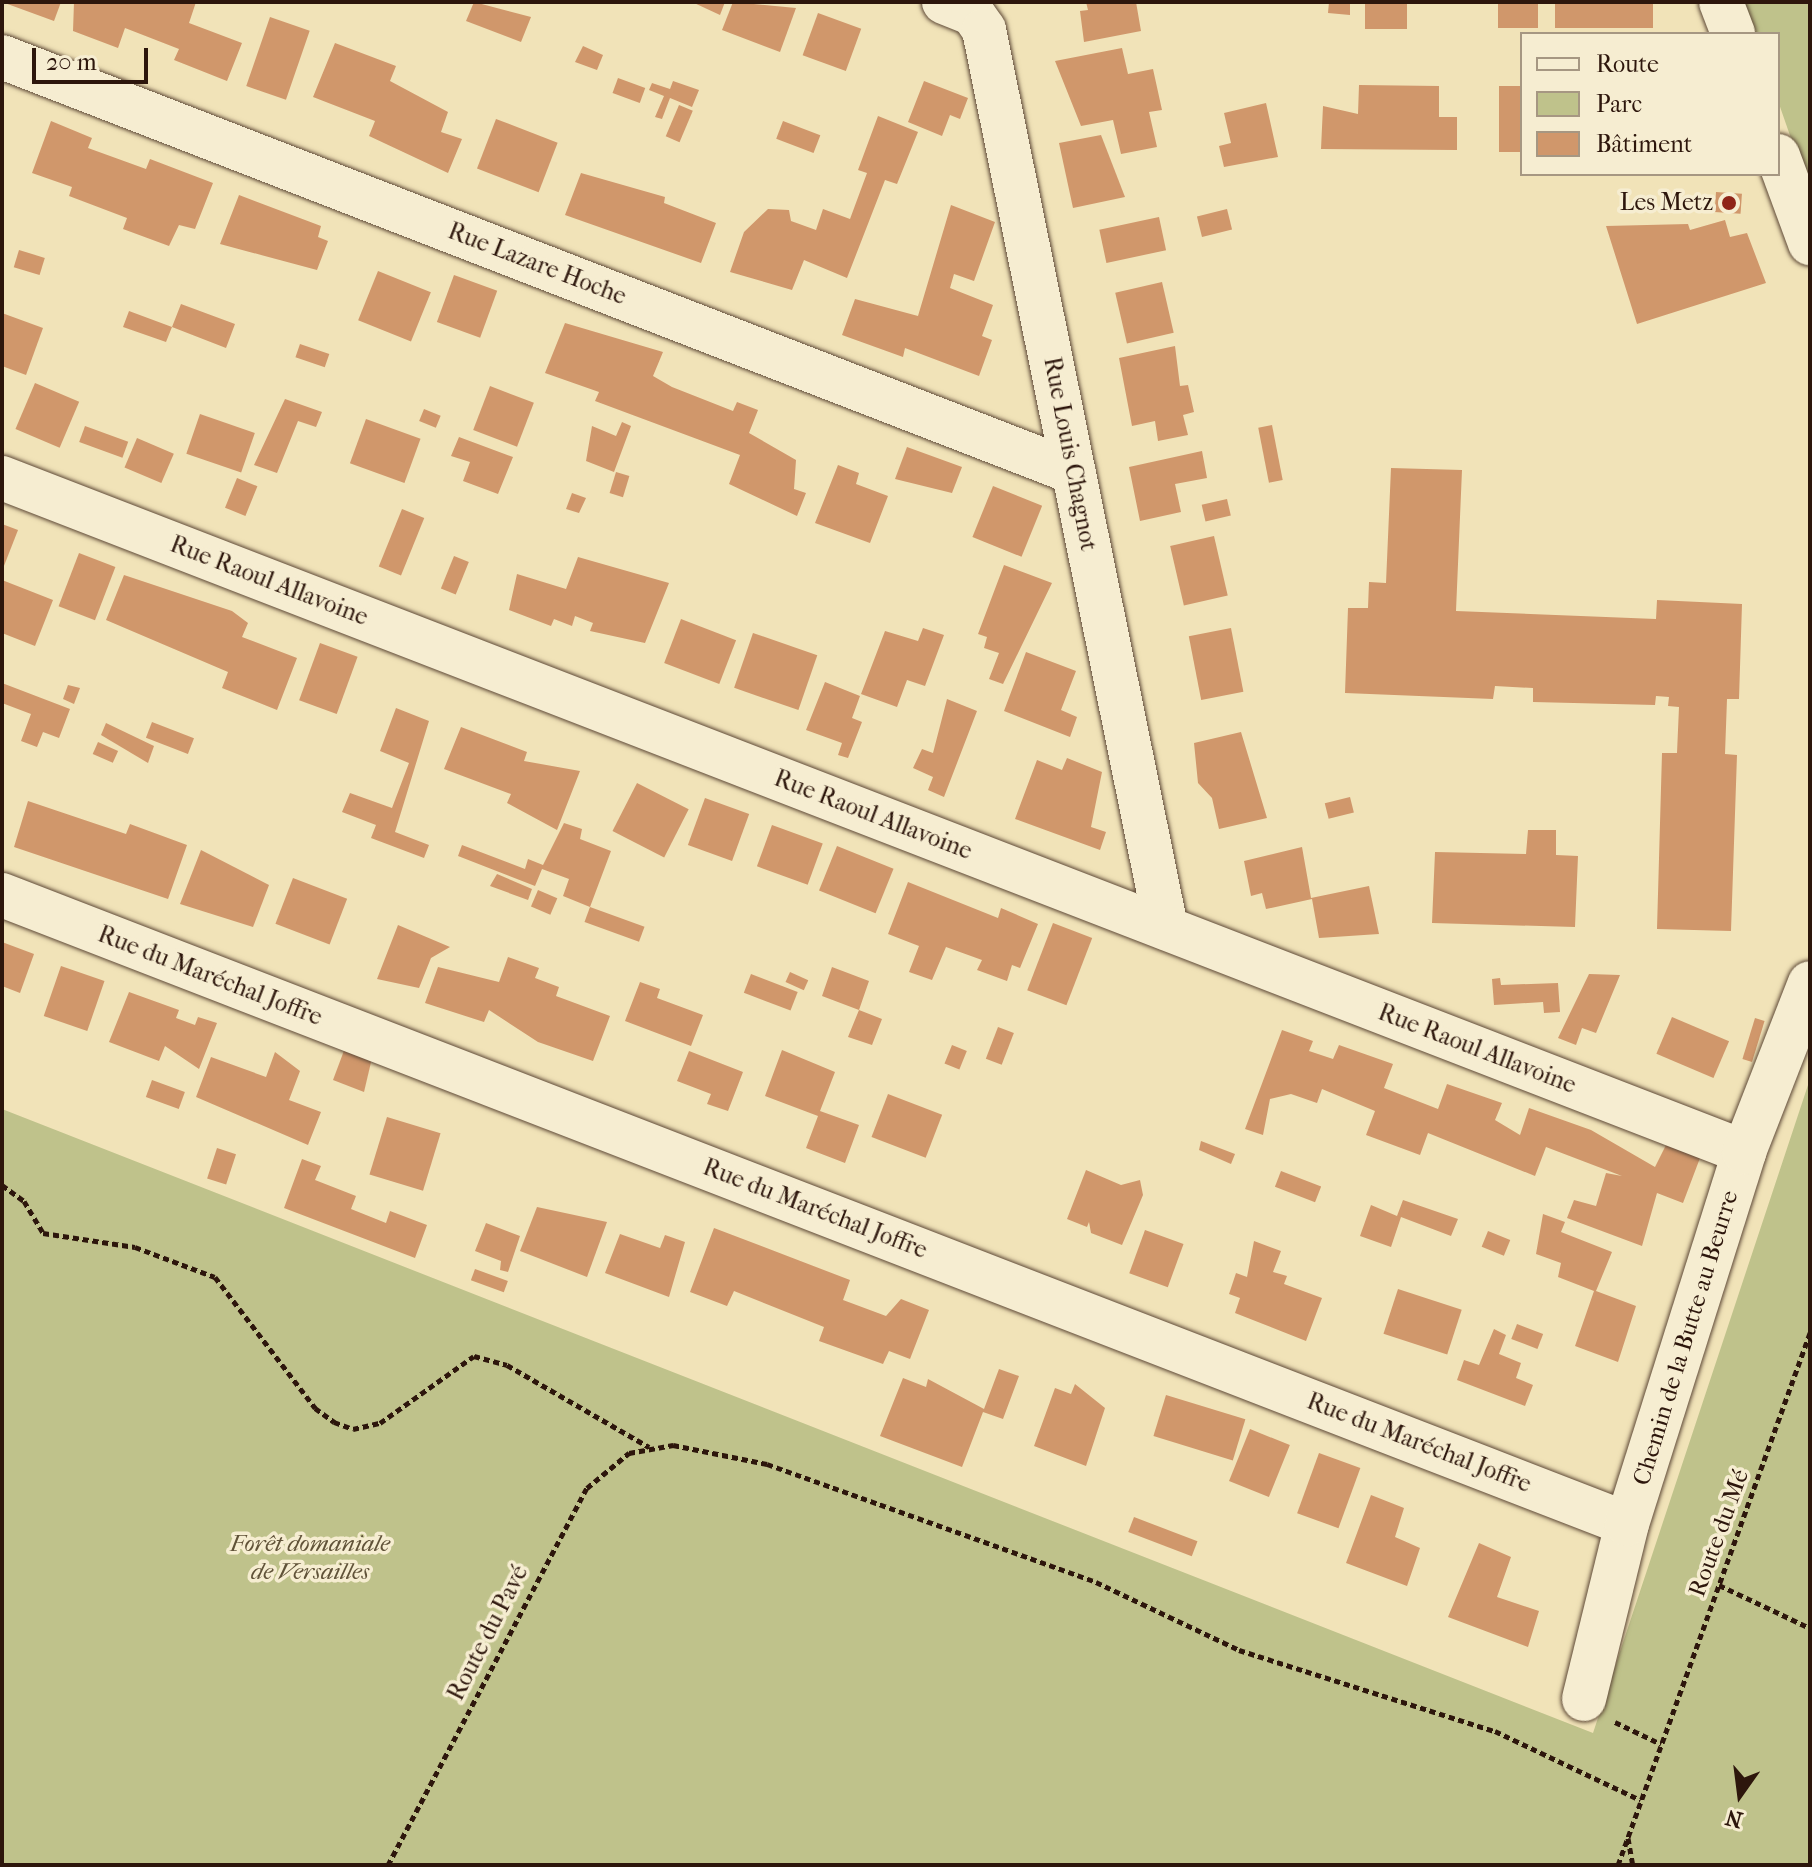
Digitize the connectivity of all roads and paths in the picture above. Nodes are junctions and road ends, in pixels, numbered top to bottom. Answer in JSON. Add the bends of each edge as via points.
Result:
{"nodes":[{"id":1,"x":944,"y":2,"type":"edge"},
{"id":2,"x":1721,"y":2,"type":"edge"},
{"id":3,"x":1732,"y":32,"type":"edge"},
{"id":4,"x":2,"y":57,"type":"edge"},
{"id":5,"x":1780,"y":161,"type":"edge"},
{"id":6,"x":1810,"y":243,"type":"edge"},
{"id":7,"x":1073,"y":472,"type":"junction"},
{"id":8,"x":2,"y":478,"type":"edge"},
{"id":9,"x":2,"y":895,"type":"edge"},
{"id":10,"x":1166,"y":928,"type":"junction"},
{"id":11,"x":1810,"y":983,"type":"edge"},
{"id":12,"x":1744,"y":1152,"type":"junction"},
{"id":13,"x":2,"y":1185,"type":"edge"},
{"id":14,"x":1810,"y":1333,"type":"edge"},
{"id":15,"x":650,"y":1447,"type":"junction"},
{"id":16,"x":1627,"y":1524,"type":"junction"},
{"id":17,"x":1719,"y":1585,"type":"junction"},
{"id":18,"x":1810,"y":1628,"type":"edge"},
{"id":19,"x":1584,"y":1699,"type":"joint"},
{"id":20,"x":1661,"y":1744,"type":"junction"},
{"id":21,"x":1640,"y":1800,"type":"junction"},
{"id":22,"x":1628,"y":1838,"type":"junction"},
{"id":23,"x":388,"y":1865,"type":"edge"},
{"id":24,"x":1618,"y":1865,"type":"edge"},
{"id":25,"x":1633,"y":1865,"type":"edge"}],
"edges":[{"from":1,"to":7,"type":"street","name":"Rue Louis Chagnot","via":[[973,14],[984,30]]},
{"from":2,"to":3,"type":"street"},
{"from":4,"to":7,"type":"street","name":"Rue Lazare Hoche"},
{"from":5,"to":6,"type":"street"},
{"from":7,"to":10,"type":"street","name":"Rue Louis Chagnot"},
{"from":8,"to":10,"type":"street","name":"Rue Raoul Allavoine"},
{"from":9,"to":16,"type":"street","name":"Rue du Maréchal Joffre"},
{"from":10,"to":12,"type":"street","name":"Rue Raoul Allavoine"},
{"from":11,"to":12,"type":"street","name":"Chemin de la Butte au Beurre"},
{"from":12,"to":16,"type":"street","name":"Chemin de la Butte au Beurre"},
{"from":13,"to":15,"type":"path","via":[[24,1201],[43,1233],[127,1245],[215,1277],[315,1408],[334,1422],[353,1429],[380,1423],[474,1356],[507,1365]]},
{"from":14,"to":17,"type":"path","name":"Route du Mé"},
{"from":15,"to":21,"type":"path","via":[[699,1446],[767,1464],[1096,1582],[1239,1650],[1495,1731]]},
{"from":15,"to":23,"type":"path","name":"Route du Pavé","via":[[608,1466],[587,1488]]},
{"from":16,"to":19,"type":"street","name":"Chemin de la Butte au Beurre"},
{"from":17,"to":18,"type":"path"},
{"from":17,"to":20,"type":"path","name":"Route du Mé"},
{"from":19,"to":20,"type":"path"},
{"from":20,"to":21,"type":"path","name":"Route du Mé"},
{"from":21,"to":22,"type":"path","name":"Route du Mé"},
{"from":22,"to":24,"type":"path","name":"Route du Mé"},
{"from":22,"to":25,"type":"path"}]}
